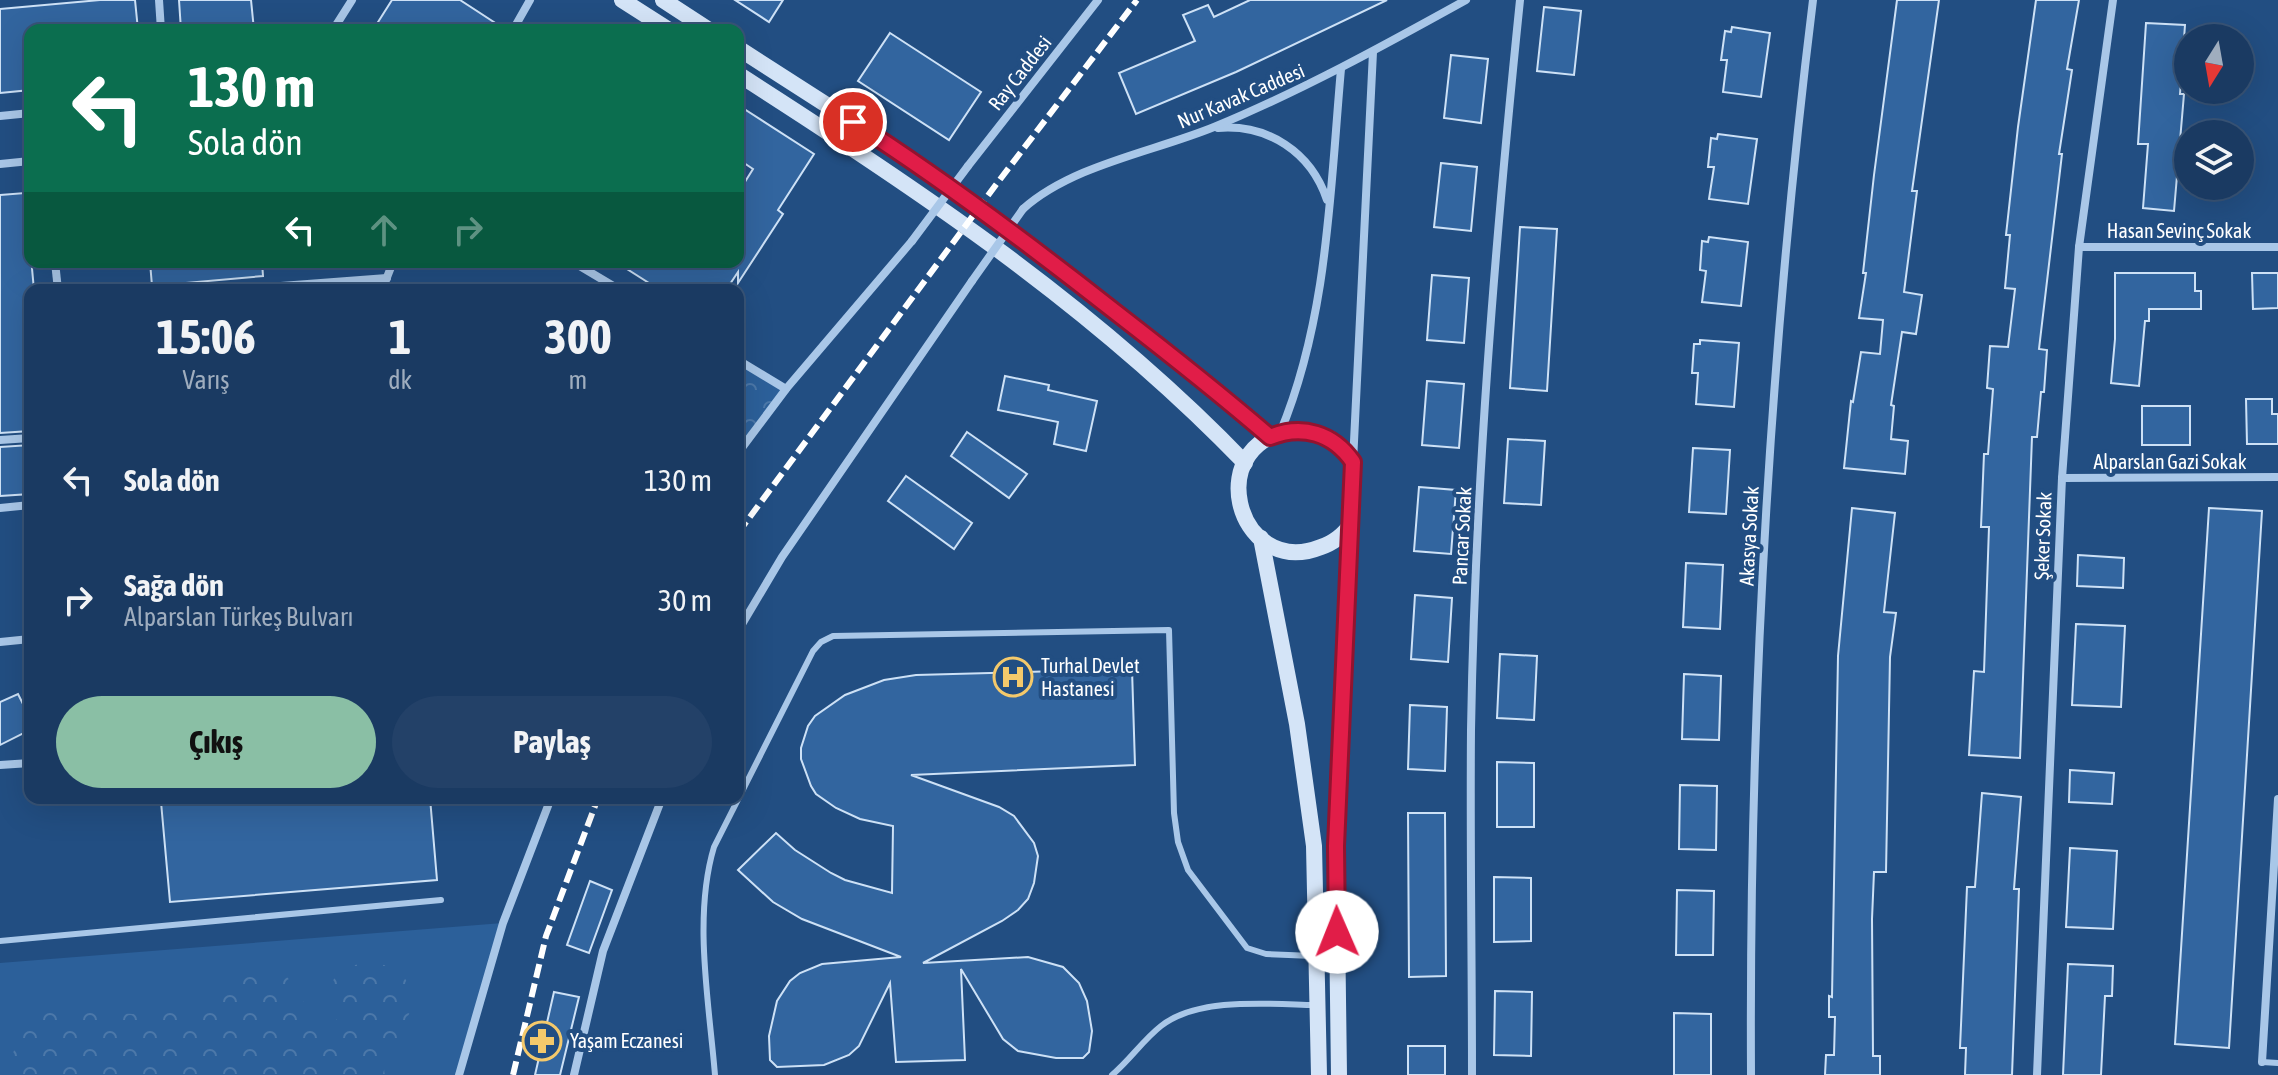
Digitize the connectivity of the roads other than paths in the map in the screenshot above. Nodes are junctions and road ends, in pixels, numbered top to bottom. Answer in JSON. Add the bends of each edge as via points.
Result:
{"nodes":[{"id":1,"x":159,"y":0,"type":"edge"},
{"id":2,"x":352,"y":0,"type":"edge"},
{"id":3,"x":530,"y":0,"type":"edge"},
{"id":4,"x":622,"y":0,"type":"edge"},
{"id":5,"x":663,"y":0,"type":"edge"},
{"id":6,"x":1098,"y":0,"type":"edge"},
{"id":7,"x":1466,"y":0,"type":"edge"},
{"id":8,"x":1520,"y":0,"type":"edge"},
{"id":9,"x":1813,"y":0,"type":"edge"},
{"id":10,"x":2113,"y":0,"type":"edge"},
{"id":11,"x":161,"y":24,"type":"edge"},
{"id":12,"x":339,"y":24,"type":"edge"},
{"id":13,"x":516,"y":24,"type":"edge"},
{"id":14,"x":659,"y":24,"type":"edge"},
{"id":15,"x":700,"y":24,"type":"edge"},
{"id":16,"x":744,"y":52,"type":"edge"},
{"id":17,"x":1373,"y":52,"type":"junction"},
{"id":18,"x":1341,"y":69,"type":"junction"},
{"id":19,"x":744,"y":78,"type":"edge"},
{"id":20,"x":24,"y":114,"type":"edge"},
{"id":21,"x":0,"y":116,"type":"edge"},
{"id":22,"x":1209,"y":129,"type":"junction"},
{"id":23,"x":24,"y":162,"type":"edge"},
{"id":24,"x":0,"y":164,"type":"edge"},
{"id":25,"x":1329,"y":206,"type":"junction"},
{"id":26,"x":994,"y":247,"type":"junction"},
{"id":27,"x":2079,"y":247,"type":"junction"},
{"id":28,"x":2278,"y":247,"type":"edge"},
{"id":29,"x":391,"y":268,"type":"edge"},
{"id":30,"x":583,"y":268,"type":"edge"},
{"id":31,"x":387,"y":278,"type":"junction"},
{"id":32,"x":308,"y":284,"type":"edge"},
{"id":33,"x":384,"y":284,"type":"edge"},
{"id":34,"x":610,"y":284,"type":"edge"},
{"id":35,"x":744,"y":364,"type":"edge"},
{"id":36,"x":786,"y":389,"type":"junction"},
{"id":37,"x":1275,"y":435,"type":"junction"},
{"id":38,"x":24,"y":438,"type":"edge"},
{"id":39,"x":0,"y":440,"type":"edge"},
{"id":40,"x":744,"y":445,"type":"edge"},
{"id":41,"x":1353,"y":462,"type":"junction"},
{"id":42,"x":1245,"y":463,"type":"junction"},
{"id":43,"x":2278,"y":477,"type":"edge"},
{"id":44,"x":2062,"y":478,"type":"junction"},
{"id":45,"x":24,"y":506,"type":"edge"},
{"id":46,"x":0,"y":508,"type":"edge"},
{"id":47,"x":1350,"y":524,"type":"junction"},
{"id":48,"x":1261,"y":538,"type":"junction"},
{"id":49,"x":744,"y":621,"type":"edge"},
{"id":50,"x":24,"y":640,"type":"edge"},
{"id":51,"x":0,"y":642,"type":"edge"},
{"id":52,"x":24,"y":763,"type":"edge"},
{"id":53,"x":0,"y":765,"type":"edge"},
{"id":54,"x":744,"y":788,"type":"edge"},
{"id":55,"x":2278,"y":799,"type":"edge"},
{"id":56,"x":549,"y":804,"type":"edge"},
{"id":57,"x":660,"y":804,"type":"edge"},
{"id":58,"x":736,"y":804,"type":"edge"},
{"id":59,"x":441,"y":900,"type":"dead end"},
{"id":60,"x":0,"y":941,"type":"edge"},
{"id":61,"x":1317,"y":956,"type":"junction"},
{"id":62,"x":1318,"y":1005,"type":"junction"},
{"id":63,"x":2262,"y":1062,"type":"joint"},
{"id":64,"x":2278,"y":1063,"type":"edge"},
{"id":65,"x":459,"y":1075,"type":"edge"},
{"id":66,"x":574,"y":1075,"type":"edge"},
{"id":67,"x":715,"y":1075,"type":"edge"},
{"id":68,"x":1112,"y":1075,"type":"edge"},
{"id":69,"x":1319,"y":1075,"type":"edge"},
{"id":70,"x":1339,"y":1075,"type":"edge"},
{"id":71,"x":1472,"y":1075,"type":"edge"},
{"id":72,"x":1751,"y":1075,"type":"edge"},
{"id":73,"x":2037,"y":1075,"type":"edge"}],
"edges":[{"from":1,"to":11,"type":"street"},
{"from":2,"to":12,"type":"street"},
{"from":3,"to":13,"type":"street"},
{"from":4,"to":14,"type":"street"},
{"from":5,"to":15,"type":"street"},
{"from":6,"to":36,"type":"street","name":"Ray Caddesi","bridge":true,"via":[[912,241]]},
{"from":7,"to":17,"type":"street","name":"Nur Kavak Caddesi"},
{"from":8,"to":71,"type":"street","name":"Pancar Sokak","via":[[1496,237],[1477,560],[1471,730]]},
{"from":9,"to":72,"type":"street","name":"Akasya Sokak","via":[[1768,470],[1750,948]]},
{"from":10,"to":27,"type":"street","name":"Şeker Sokak"},
{"from":16,"to":37,"type":"street","via":[[900,152]]},
{"from":17,"to":18,"type":"street","name":"Nur Kavak Caddesi"},
{"from":17,"to":41,"type":"street"},
{"from":18,"to":22,"type":"street","name":"Nur Kavak Caddesi"},
{"from":18,"to":25,"type":"street"},
{"from":19,"to":26,"type":"street"},
{"from":20,"to":21,"type":"street"},
{"from":22,"to":25,"type":"street","via":[[1253,129],[1294,149],[1310,165]]},
{"from":22,"to":26,"type":"street","name":"Nur Kavak Caddesi","bridge":true,"via":[[1048,191],[1023,209]]},
{"from":23,"to":24,"type":"street"},
{"from":25,"to":37,"type":"street","via":[[1317,309],[1295,397]]},
{"from":26,"to":42,"type":"street","via":[[1143,365]]},
{"from":26,"to":49,"type":"street","name":"Nur Kavak Caddesi","bridge":true},
{"from":27,"to":28,"type":"street","name":"Hasan Sevinç Sokak"},
{"from":27,"to":44,"type":"street","name":"Şeker Sokak"},
{"from":29,"to":31,"type":"street"},
{"from":30,"to":34,"type":"street"},
{"from":31,"to":32,"type":"street"},
{"from":31,"to":33,"type":"street"},
{"from":35,"to":36,"type":"street"},
{"from":36,"to":40,"type":"street","name":"Ray Caddesi"},
{"from":37,"to":41,"type":"street","via":[[1301,430],[1322,435]]},
{"from":37,"to":42,"type":"street"},
{"from":38,"to":39,"type":"street"},
{"from":41,"to":47,"type":"street"},
{"from":42,"to":48,"type":"street","via":[[1238,486],[1240,509]]},
{"from":43,"to":44,"type":"street","name":"Alparslan Gazi Sokak"},
{"from":44,"to":73,"type":"street","name":"Şeker Sokak"},
{"from":45,"to":46,"type":"street"},
{"from":47,"to":48,"type":"street","via":[[1325,546],[1303,552],[1280,549]]},
{"from":47,"to":70,"type":"street","via":[[1336,846]]},
{"from":48,"to":61,"type":"street","via":[[1314,846]]},
{"from":50,"to":51,"type":"street"},
{"from":52,"to":53,"type":"street"},
{"from":54,"to":61,"type":"lane","via":[[813,651],[833,636],[1169,630],[1174,813],[1188,870],[1247,948],[1259,954]]},
{"from":55,"to":63,"type":"street"},
{"from":56,"to":65,"type":"street","via":[[503,923]]},
{"from":57,"to":66,"type":"street","via":[[603,951]]},
{"from":58,"to":67,"type":"lane","via":[[709,862],[702,907]]},
{"from":59,"to":60,"type":"lane"},
{"from":61,"to":62,"type":"street"},
{"from":62,"to":68,"type":"lane","via":[[1255,1004],[1182,1014],[1160,1027]]},
{"from":62,"to":69,"type":"street"},
{"from":63,"to":64,"type":"lane"}]}
